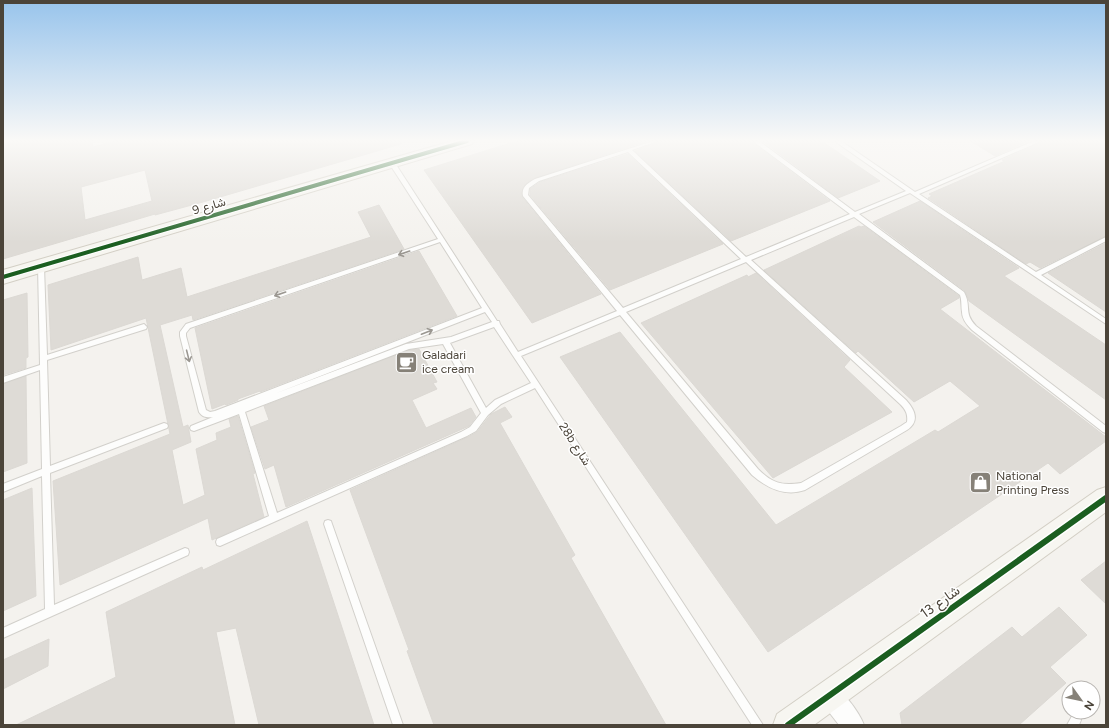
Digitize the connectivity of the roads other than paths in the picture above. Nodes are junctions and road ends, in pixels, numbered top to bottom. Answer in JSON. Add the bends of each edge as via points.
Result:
{"nodes":[{"id":1,"x":351,"y":175,"type":"edge"},
{"id":2,"x":400,"y":175,"type":"edge"},
{"id":3,"x":554,"y":175,"type":"edge"},
{"id":4,"x":656,"y":175,"type":"edge"},
{"id":5,"x":802,"y":175,"type":"edge"},
{"id":6,"x":888,"y":175,"type":"edge"},
{"id":7,"x":953,"y":175,"type":"edge"},
{"id":8,"x":912,"y":192,"type":"junction"},
{"id":9,"x":854,"y":214,"type":"junction"},
{"id":10,"x":1106,"y":239,"type":"edge"},
{"id":11,"x":441,"y":240,"type":"junction"},
{"id":12,"x":746,"y":259,"type":"junction"},
{"id":13,"x":41,"y":266,"type":"junction"},
{"id":14,"x":1036,"y":275,"type":"junction"},
{"id":15,"x":3,"y":277,"type":"edge"},
{"id":16,"x":486,"y":310,"type":"junction"},
{"id":17,"x":621,"y":311,"type":"junction"},
{"id":18,"x":1106,"y":322,"type":"edge"},
{"id":19,"x":497,"y":323,"type":"junction"},
{"id":20,"x":144,"y":327,"type":"dead end"},
{"id":21,"x":445,"y":341,"type":"junction"},
{"id":22,"x":518,"y":355,"type":"junction"},
{"id":23,"x":44,"y":362,"type":"junction"},
{"id":24,"x":3,"y":380,"type":"edge"},
{"id":25,"x":536,"y":384,"type":"junction"},
{"id":26,"x":242,"y":410,"type":"junction"},
{"id":27,"x":485,"y":412,"type":"junction"},
{"id":28,"x":164,"y":426,"type":"dead end"},
{"id":29,"x":194,"y":428,"type":"dead end"},
{"id":30,"x":1106,"y":430,"type":"edge"},
{"id":31,"x":46,"y":471,"type":"junction"},
{"id":32,"x":3,"y":488,"type":"edge"},
{"id":33,"x":1106,"y":498,"type":"edge"},
{"id":34,"x":274,"y":518,"type":"junction"},
{"id":35,"x":328,"y":524,"type":"dead end"},
{"id":36,"x":220,"y":542,"type":"dead end"},
{"id":37,"x":185,"y":552,"type":"dead end"},
{"id":38,"x":50,"y":612,"type":"junction"},
{"id":39,"x":3,"y":633,"type":"edge"},
{"id":40,"x":830,"y":695,"type":"junction"},
{"id":41,"x":398,"y":725,"type":"edge"},
{"id":42,"x":758,"y":725,"type":"edge"},
{"id":43,"x":788,"y":725,"type":"edge"},
{"id":44,"x":853,"y":725,"type":"edge"}],
"edges":[{"from":1,"to":13,"type":"street","name":"شارع 9"},
{"from":2,"to":11,"type":"lane","name":"28b شارع"},
{"from":3,"to":17,"type":"lane","via":[[533,182],[525,189],[525,194]]},
{"from":4,"to":12,"type":"lane"},
{"from":5,"to":9,"type":"lane"},
{"from":6,"to":8,"type":"lane"},
{"from":7,"to":8,"type":"lane"},
{"from":8,"to":9,"type":"lane"},
{"from":8,"to":14,"type":"lane"},
{"from":9,"to":12,"type":"lane"},
{"from":9,"to":30,"type":"lane","via":[[962,294],[965,318],[974,328]]},
{"from":10,"to":14,"type":"lane"},
{"from":11,"to":16,"type":"lane","name":"28b شارع"},
{"from":11,"to":16,"type":"lane","one_way":true,"via":[[188,326],[183,332],[203,412],[209,415],[222,412]]},
{"from":12,"to":17,"type":"lane"},
{"from":12,"to":17,"type":"lane","via":[[903,402],[912,417],[910,424],[802,486],[790,489],[777,488],[765,482],[755,472]]},
{"from":13,"to":15,"type":"street","name":"شارع 9"},
{"from":13,"to":23,"type":"lane"},
{"from":14,"to":18,"type":"lane"},
{"from":16,"to":19,"type":"lane","name":"28b شارع"},
{"from":17,"to":22,"type":"lane"},
{"from":19,"to":21,"type":"lane","via":[[460,338]]},
{"from":19,"to":22,"type":"lane","name":"28b شارع"},
{"from":20,"to":23,"type":"lane"},
{"from":21,"to":26,"type":"lane","via":[[408,346]]},
{"from":21,"to":27,"type":"lane"},
{"from":22,"to":25,"type":"lane","name":"28b شارع"},
{"from":23,"to":24,"type":"lane"},
{"from":23,"to":31,"type":"lane"},
{"from":25,"to":27,"type":"lane","via":[[498,402]]},
{"from":25,"to":42,"type":"lane","name":"28b شارع"},
{"from":26,"to":29,"type":"lane"},
{"from":26,"to":34,"type":"lane"},
{"from":27,"to":34,"type":"lane","via":[[473,429],[464,434]]},
{"from":28,"to":31,"type":"lane"},
{"from":31,"to":32,"type":"lane"},
{"from":31,"to":38,"type":"lane"},
{"from":33,"to":40,"type":"street","name":"شارع 13"},
{"from":34,"to":36,"type":"lane"},
{"from":35,"to":41,"type":"lane"},
{"from":37,"to":38,"type":"lane"},
{"from":38,"to":39,"type":"lane"},
{"from":40,"to":43,"type":"street","name":"شارع 13"},
{"from":40,"to":44,"type":"street"}]}
